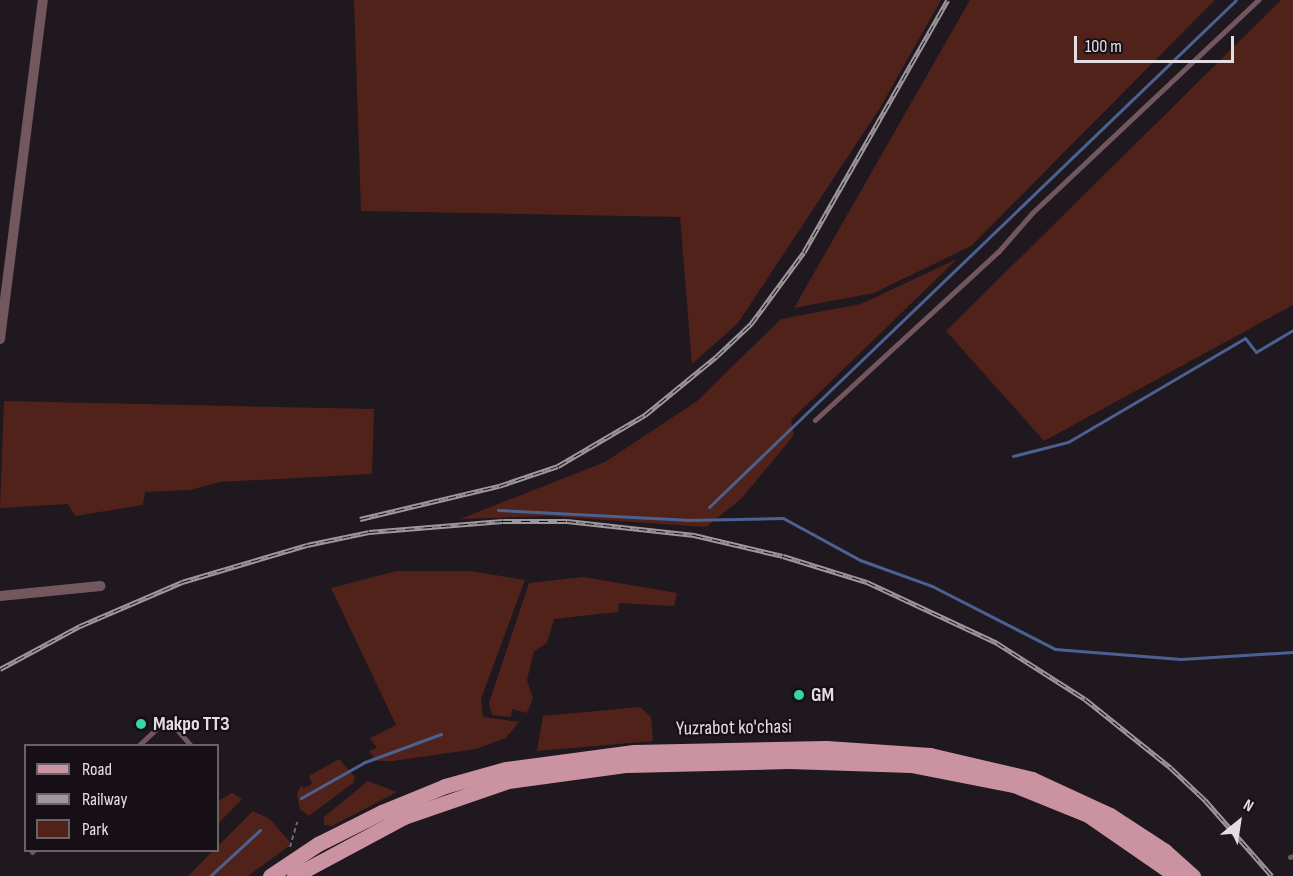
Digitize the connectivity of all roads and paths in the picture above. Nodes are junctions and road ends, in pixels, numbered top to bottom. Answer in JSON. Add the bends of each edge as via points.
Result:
{"nodes":[{"id":1,"x":43,"y":0,"type":"edge"},
{"id":2,"x":1258,"y":0,"type":"edge"},
{"id":3,"x":0,"y":339,"type":"edge"},
{"id":4,"x":814,"y":420,"type":"dead end"},
{"id":5,"x":100,"y":585,"type":"dead end"},
{"id":6,"x":0,"y":596,"type":"edge"},
{"id":7,"x":140,"y":744,"type":"edge"},
{"id":8,"x":189,"y":744,"type":"edge"},
{"id":9,"x":297,"y":822,"type":"dead end"},
{"id":10,"x":285,"y":851,"type":"dead end"},
{"id":11,"x":321,"y":851,"type":"junction"},
{"id":12,"x":270,"y":876,"type":"edge"},
{"id":13,"x":294,"y":876,"type":"edge"},
{"id":14,"x":1176,"y":876,"type":"edge"},
{"id":15,"x":1193,"y":876,"type":"edge"}],
"edges":[{"from":1,"to":3,"type":"street"},
{"from":2,"to":4,"type":"lane","via":[[1032,213],[998,252]]},
{"from":5,"to":6,"type":"street"},
{"from":7,"to":8,"type":"lane","via":[[164,722],[174,725]]},
{"from":9,"to":10,"type":"path","via":[[290,847]]},
{"from":11,"to":12,"type":"main road","name":"Yuzrabot ko'chasi"},
{"from":11,"to":13,"type":"main road","name":"Yuzrabot ko'chasi"},
{"from":11,"to":14,"type":"main road","name":"Yuzrabot ko'chasi","via":[[438,803],[540,775],[650,763],[843,762],[928,767],[1014,785],[1096,820]]},
{"from":11,"to":15,"type":"main road","name":"Yuzrabot ko'chasi","via":[[445,786],[527,764],[634,752],[852,748],[964,761],[1050,786],[1128,826]]}]}
